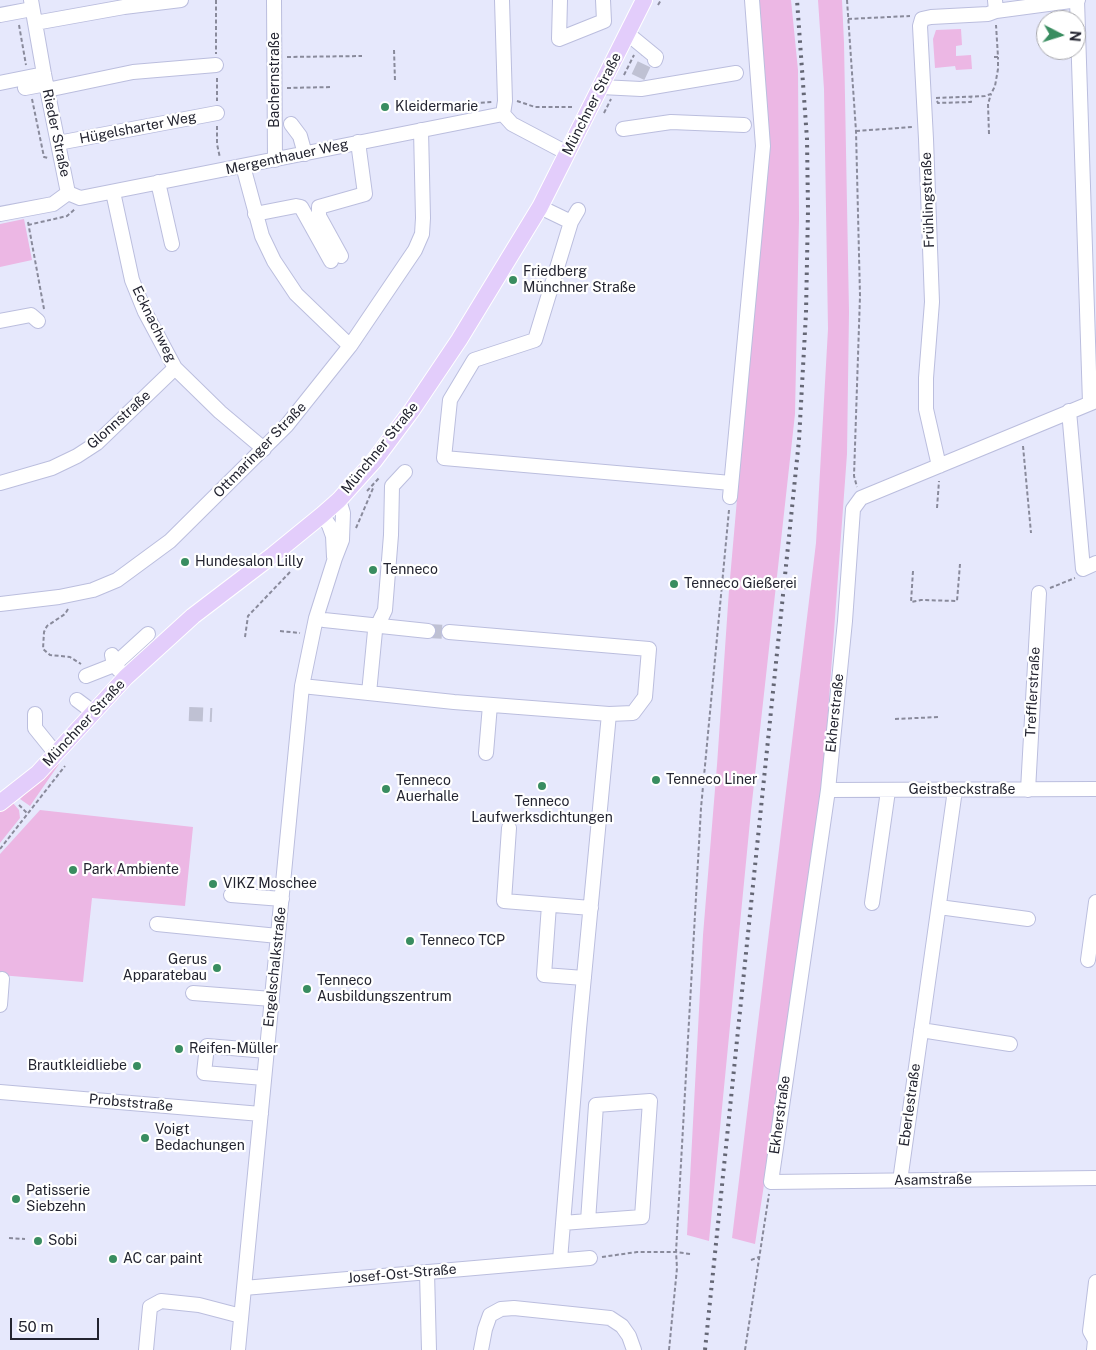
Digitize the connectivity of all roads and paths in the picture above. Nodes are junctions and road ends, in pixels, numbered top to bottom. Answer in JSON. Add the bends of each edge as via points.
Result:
{"nodes":[{"id":1,"x":181,"y":0,"type":"edge"},
{"id":2,"x":216,"y":0,"type":"edge"},
{"id":3,"x":274,"y":0,"type":"edge"},
{"id":4,"x":502,"y":0,"type":"edge"},
{"id":5,"x":560,"y":0,"type":"edge"},
{"id":6,"x":603,"y":0,"type":"edge"},
{"id":7,"x":660,"y":0,"type":"edge"},
{"id":8,"x":752,"y":0,"type":"edge"},
{"id":9,"x":847,"y":0,"type":"edge"},
{"id":10,"x":1078,"y":0,"type":"edge"},
{"id":11,"x":651,"y":3,"type":"edge"},
{"id":12,"x":995,"y":5,"type":"edge"},
{"id":13,"x":33,"y":11,"type":"edge"},
{"id":14,"x":16,"y":12,"type":"junction"},
{"id":15,"x":0,"y":15,"type":"edge"},
{"id":16,"x":848,"y":19,"type":"junction"},
{"id":17,"x":922,"y":19,"type":"junction"},
{"id":18,"x":644,"y":49,"type":"junction"},
{"id":19,"x":394,"y":50,"type":"dead end"},
{"id":20,"x":362,"y":56,"type":"dead end"},
{"id":21,"x":292,"y":57,"type":"dead end"},
{"id":22,"x":216,"y":65,"type":"junction"},
{"id":23,"x":736,"y":74,"type":"dead end"},
{"id":24,"x":395,"y":81,"type":"dead end"},
{"id":25,"x":0,"y":83,"type":"edge"},
{"id":26,"x":46,"y":84,"type":"junction"},
{"id":27,"x":332,"y":87,"type":"dead end"},
{"id":28,"x":601,"y":87,"type":"junction"},
{"id":29,"x":28,"y":88,"type":"junction"},
{"id":30,"x":617,"y":88,"type":"junction"},
{"id":31,"x":275,"y":89,"type":"junction"},
{"id":32,"x":991,"y":94,"type":"junction"},
{"id":33,"x":971,"y":97,"type":"junction"},
{"id":34,"x":941,"y":98,"type":"dead end"},
{"id":35,"x":934,"y":99,"type":"dead end"},
{"id":36,"x":504,"y":107,"type":"junction"},
{"id":37,"x":581,"y":107,"type":"dead end"},
{"id":38,"x":403,"y":108,"type":"dead end"},
{"id":39,"x":217,"y":113,"type":"junction"},
{"id":40,"x":604,"y":114,"type":"dead end"},
{"id":41,"x":291,"y":124,"type":"dead end"},
{"id":42,"x":744,"y":126,"type":"dead end"},
{"id":43,"x":926,"y":126,"type":"junction"},
{"id":44,"x":624,"y":129,"type":"dead end"},
{"id":45,"x":421,"y":130,"type":"junction"},
{"id":46,"x":856,"y":131,"type":"junction"},
{"id":47,"x":990,"y":134,"type":"dead end"},
{"id":48,"x":358,"y":142,"type":"junction"},
{"id":49,"x":58,"y":144,"type":"junction"},
{"id":50,"x":567,"y":153,"type":"junction"},
{"id":51,"x":304,"y":154,"type":"junction"},
{"id":52,"x":51,"y":159,"type":"dead end"},
{"id":53,"x":275,"y":160,"type":"junction"},
{"id":54,"x":244,"y":166,"type":"junction"},
{"id":55,"x":222,"y":171,"type":"junction"},
{"id":56,"x":158,"y":182,"type":"junction"},
{"id":57,"x":113,"y":192,"type":"junction"},
{"id":58,"x":68,"y":193,"type":"junction"},
{"id":59,"x":540,"y":206,"type":"junction"},
{"id":60,"x":25,"y":210,"type":"junction"},
{"id":61,"x":578,"y":210,"type":"dead end"},
{"id":62,"x":0,"y":214,"type":"edge"},
{"id":63,"x":255,"y":214,"type":"junction"},
{"id":64,"x":571,"y":222,"type":"junction"},
{"id":65,"x":1090,"y":230,"type":"edge"},
{"id":66,"x":172,"y":244,"type":"dead end"},
{"id":67,"x":35,"y":318,"type":"joint"},
{"id":68,"x":0,"y":321,"type":"edge"},
{"id":69,"x":350,"y":346,"type":"junction"},
{"id":70,"x":175,"y":368,"type":"junction"},
{"id":71,"x":1093,"y":402,"type":"edge"},
{"id":72,"x":1069,"y":411,"type":"junction"},
{"id":73,"x":1022,"y":431,"type":"junction"},
{"id":74,"x":264,"y":449,"type":"junction"},
{"id":75,"x":939,"y":466,"type":"junction"},
{"id":76,"x":405,"y":472,"type":"dead end"},
{"id":77,"x":380,"y":476,"type":"dead end"},
{"id":78,"x":0,"y":483,"type":"edge"},
{"id":79,"x":731,"y":483,"type":"junction"},
{"id":80,"x":363,"y":495,"type":"dead end"},
{"id":81,"x":730,"y":498,"type":"joint"},
{"id":82,"x":861,"y":498,"type":"junction"},
{"id":83,"x":339,"y":500,"type":"junction"},
{"id":84,"x":937,"y":508,"type":"dead end"},
{"id":85,"x":322,"y":516,"type":"junction"},
{"id":86,"x":1031,"y":533,"type":"dead end"},
{"id":87,"x":334,"y":558,"type":"junction"},
{"id":88,"x":960,"y":564,"type":"dead end"},
{"id":89,"x":1090,"y":566,"type":"edge"},
{"id":90,"x":291,"y":571,"type":"dead end"},
{"id":91,"x":913,"y":571,"type":"dead end"},
{"id":92,"x":1038,"y":593,"type":"joint"},
{"id":93,"x":68,"y":595,"type":"junction"},
{"id":94,"x":0,"y":604,"type":"edge"},
{"id":95,"x":316,"y":618,"type":"junction"},
{"id":96,"x":379,"y":626,"type":"junction"},
{"id":97,"x":280,"y":631,"type":"dead end"},
{"id":98,"x":428,"y":631,"type":"tunnel mouth"},
{"id":99,"x":449,"y":632,"type":"tunnel mouth"},
{"id":100,"x":148,"y":634,"type":"dead end"},
{"id":101,"x":312,"y":635,"type":"junction"},
{"id":102,"x":245,"y":637,"type":"dead end"},
{"id":103,"x":113,"y":660,"type":"junction"},
{"id":104,"x":89,"y":674,"type":"joint"},
{"id":105,"x":126,"y":677,"type":"junction"},
{"id":106,"x":302,"y":686,"type":"junction"},
{"id":107,"x":369,"y":692,"type":"junction"},
{"id":108,"x":77,"y":700,"type":"dead end"},
{"id":109,"x":490,"y":705,"type":"junction"},
{"id":110,"x":93,"y":712,"type":"junction"},
{"id":111,"x":35,"y":714,"type":"dead end"},
{"id":112,"x":609,"y":714,"type":"junction"},
{"id":113,"x":938,"y":717,"type":"dead end"},
{"id":114,"x":895,"y":719,"type":"dead end"},
{"id":115,"x":486,"y":753,"type":"dead end"},
{"id":116,"x":61,"y":759,"type":"junction"},
{"id":117,"x":1096,"y":789,"type":"edge"},
{"id":118,"x":828,"y":790,"type":"junction"},
{"id":119,"x":888,"y":790,"type":"junction"},
{"id":120,"x":954,"y":790,"type":"junction"},
{"id":121,"x":1028,"y":790,"type":"junction"},
{"id":122,"x":0,"y":803,"type":"edge"},
{"id":123,"x":509,"y":828,"type":"dead end"},
{"id":124,"x":0,"y":848,"type":"edge"},
{"id":125,"x":231,"y":895,"type":"dead end"},
{"id":126,"x":282,"y":900,"type":"junction"},
{"id":127,"x":1096,"y":902,"type":"edge"},
{"id":128,"x":872,"y":903,"type":"dead end"},
{"id":129,"x":550,"y":905,"type":"junction"},
{"id":130,"x":939,"y":907,"type":"junction"},
{"id":131,"x":591,"y":908,"type":"junction"},
{"id":132,"x":1028,"y":919,"type":"dead end"},
{"id":133,"x":157,"y":924,"type":"dead end"},
{"id":134,"x":278,"y":936,"type":"junction"},
{"id":135,"x":1088,"y":960,"type":"dead end"},
{"id":136,"x":584,"y":978,"type":"junction"},
{"id":137,"x":2,"y":979,"type":"dead end"},
{"id":138,"x":193,"y":992,"type":"dead end"},
{"id":139,"x":272,"y":999,"type":"junction"},
{"id":140,"x":0,"y":1005,"type":"edge"},
{"id":141,"x":921,"y":1030,"type":"junction"},
{"id":142,"x":1010,"y":1044,"type":"dead end"},
{"id":143,"x":267,"y":1051,"type":"junction"},
{"id":144,"x":264,"y":1078,"type":"junction"},
{"id":145,"x":0,"y":1092,"type":"edge"},
{"id":146,"x":261,"y":1114,"type":"junction"},
{"id":147,"x":1096,"y":1178,"type":"edge"},
{"id":148,"x":900,"y":1181,"type":"junction"},
{"id":149,"x":771,"y":1182,"type":"junction"},
{"id":150,"x":588,"y":1221,"type":"junction"},
{"id":151,"x":563,"y":1223,"type":"junction"},
{"id":152,"x":8,"y":1238,"type":"dead end"},
{"id":153,"x":25,"y":1239,"type":"dead end"},
{"id":154,"x":676,"y":1252,"type":"junction"},
{"id":155,"x":690,"y":1254,"type":"dead end"},
{"id":156,"x":759,"y":1257,"type":"junction"},
{"id":157,"x":590,"y":1258,"type":"joint"},
{"id":158,"x":560,"y":1260,"type":"junction"},
{"id":159,"x":751,"y":1260,"type":"dead end"},
{"id":160,"x":427,"y":1272,"type":"junction"},
{"id":161,"x":1096,"y":1282,"type":"edge"},
{"id":162,"x":244,"y":1288,"type":"junction"},
{"id":163,"x":241,"y":1316,"type":"junction"},
{"id":164,"x":1093,"y":1330,"type":"edge"},
{"id":165,"x":146,"y":1350,"type":"edge"},
{"id":166,"x":238,"y":1350,"type":"edge"},
{"id":167,"x":429,"y":1350,"type":"edge"},
{"id":168,"x":481,"y":1350,"type":"edge"},
{"id":169,"x":634,"y":1350,"type":"edge"},
{"id":170,"x":669,"y":1350,"type":"edge"},
{"id":171,"x":745,"y":1350,"type":"edge"},
{"id":172,"x":1094,"y":1350,"type":"edge"}],
"edges":[{"from":1,"to":13,"type":"street","via":[[124,7]]},
{"from":2,"to":22,"type":"path"},
{"from":3,"to":31,"type":"street","name":"Bachernstraße"},
{"from":4,"to":36,"type":"street"},
{"from":5,"to":6,"type":"street","via":[[559,39],[604,21]]},
{"from":7,"to":11,"type":"path"},
{"from":8,"to":79,"type":"street","via":[[763,146]]},
{"from":9,"to":16,"type":"path"},
{"from":10,"to":12,"type":"street"},
{"from":10,"to":65,"type":"street"},
{"from":11,"to":18,"type":"main road","name":"Münchner Straße"},
{"from":12,"to":17,"type":"street","via":[[988,14]]},
{"from":12,"to":32,"type":"path","via":[[998,69]]},
{"from":13,"to":14,"type":"street"},
{"from":13,"to":26,"type":"street","name":"Rieder Straße"},
{"from":14,"to":15,"type":"street"},
{"from":14,"to":29,"type":"path"},
{"from":16,"to":17,"type":"path","via":[[914,16]]},
{"from":16,"to":46,"type":"path"},
{"from":17,"to":43,"type":"street","name":"Frühlingstraße","via":[[920,36]]},
{"from":18,"to":28,"type":"main road","name":"Münchner Straße"},
{"from":18,"to":30,"type":"path"},
{"from":19,"to":24,"type":"path"},
{"from":20,"to":21,"type":"path"},
{"from":22,"to":26,"type":"street"},
{"from":22,"to":39,"type":"path"},
{"from":23,"to":30,"type":"street"},
{"from":25,"to":29,"type":"street","name":"Rieder Straße"},
{"from":26,"to":29,"type":"street","name":"Rieder Straße"},
{"from":26,"to":49,"type":"street","name":"Rieder Straße"},
{"from":27,"to":31,"type":"path"},
{"from":28,"to":30,"type":"street"},
{"from":28,"to":50,"type":"main road","name":"Münchner Straße"},
{"from":29,"to":52,"type":"path","via":[[44,156]]},
{"from":30,"to":40,"type":"path"},
{"from":31,"to":53,"type":"street","name":"Bachernstraße"},
{"from":32,"to":33,"type":"path"},
{"from":32,"to":47,"type":"path","via":[[988,104]]},
{"from":33,"to":34,"type":"path"},
{"from":33,"to":35,"type":"path","via":[[972,102],[938,103]]},
{"from":36,"to":37,"type":"path","via":[[514,100],[536,107]]},
{"from":36,"to":38,"type":"path"},
{"from":36,"to":45,"type":"street","name":"Mergenthauer Weg"},
{"from":36,"to":50,"type":"street","via":[[512,124]]},
{"from":39,"to":49,"type":"street","name":"Hügelsharter Weg"},
{"from":39,"to":55,"type":"path","via":[[217,144]]},
{"from":41,"to":51,"type":"street","via":[[300,136]]},
{"from":42,"to":44,"type":"street","via":[[671,122]]},
{"from":43,"to":46,"type":"path"},
{"from":43,"to":75,"type":"street","name":"Frühlingstraße","via":[[932,302],[926,409]]},
{"from":45,"to":48,"type":"street","name":"Mergenthauer Weg"},
{"from":45,"to":69,"type":"street","name":"Ottmaringer Straße","via":[[422,234],[415,250]]},
{"from":46,"to":82,"type":"path","via":[[860,296],[854,476]]},
{"from":48,"to":51,"type":"street","name":"Mergenthauer Weg"},
{"from":48,"to":63,"type":"street","via":[[365,194],[319,207],[318,216],[336,259],[301,207]]},
{"from":49,"to":58,"type":"street","name":"Rieder Straße"},
{"from":50,"to":59,"type":"main road","name":"Münchner Straße"},
{"from":51,"to":53,"type":"street","name":"Mergenthauer Weg"},
{"from":53,"to":54,"type":"street","name":"Mergenthauer Weg"},
{"from":54,"to":55,"type":"street","name":"Mergenthauer Weg"},
{"from":54,"to":63,"type":"street"},
{"from":55,"to":56,"type":"street","name":"Mergenthauer Weg"},
{"from":56,"to":57,"type":"street","name":"Mergenthauer Weg"},
{"from":56,"to":66,"type":"street"},
{"from":57,"to":58,"type":"street","name":"Mergenthauer Weg","via":[[80,198]]},
{"from":57,"to":70,"type":"street","name":"Ecknachweg","via":[[132,280]]},
{"from":58,"to":60,"type":"street","via":[[53,204]]},
{"from":59,"to":64,"type":"street"},
{"from":59,"to":83,"type":"main road","name":"Münchner Straße","via":[[459,340],[412,410],[374,461]]},
{"from":60,"to":62,"type":"street"},
{"from":60,"to":67,"type":"path","via":[[44,309]]},
{"from":61,"to":64,"type":"street"},
{"from":63,"to":69,"type":"street","via":[[274,261],[296,294]]},
{"from":64,"to":79,"type":"street","via":[[535,340],[474,360],[450,400],[444,458]]},
{"from":65,"to":71,"type":"street"},
{"from":67,"to":68,"type":"street"},
{"from":69,"to":74,"type":"street","name":"Ottmaringer Straße"},
{"from":70,"to":74,"type":"street","name":"Ecknachweg"},
{"from":70,"to":78,"type":"street","name":"Glonnstraße","via":[[96,443],[52,468]]},
{"from":71,"to":72,"type":"street"},
{"from":72,"to":73,"type":"street"},
{"from":72,"to":89,"type":"street"},
{"from":73,"to":75,"type":"street"},
{"from":73,"to":86,"type":"path"},
{"from":74,"to":93,"type":"street","name":"Ottmaringer Straße","via":[[170,541],[142,563],[118,580]]},
{"from":75,"to":82,"type":"street"},
{"from":75,"to":84,"type":"path"},
{"from":76,"to":96,"type":"street","via":[[392,486],[385,610]]},
{"from":77,"to":80,"type":"path"},
{"from":79,"to":81,"type":"street"},
{"from":81,"to":154,"type":"path","via":[[701,808]]},
{"from":82,"to":118,"type":"street","name":"Ekherstraße","via":[[853,509]]},
{"from":83,"to":85,"type":"main road","name":"Münchner Straße"},
{"from":83,"to":87,"type":"street","name":"Engelschalkstraße","via":[[344,527]]},
{"from":85,"to":87,"type":"street","name":"Engelschalkstraße","via":[[333,536]]},
{"from":85,"to":105,"type":"main road","name":"Münchner Straße","via":[[193,616]]},
{"from":87,"to":95,"type":"street","name":"Engelschalkstraße"},
{"from":88,"to":91,"type":"path","via":[[957,601],[912,602]]},
{"from":89,"to":92,"type":"path","via":[[1077,577]]},
{"from":90,"to":102,"type":"path","via":[[248,616]]},
{"from":92,"to":121,"type":"street","name":"Trefflerstraße"},
{"from":93,"to":94,"type":"street","name":"Ottmaringer Straße"},
{"from":93,"to":104,"type":"path","via":[[65,614],[47,626],[44,632],[43,649],[50,655],[70,656]]},
{"from":95,"to":96,"type":"street"},
{"from":95,"to":101,"type":"street","name":"Engelschalkstraße"},
{"from":96,"to":98,"type":"street"},
{"from":96,"to":107,"type":"street","via":[[375,631]]},
{"from":97,"to":101,"type":"path"},
{"from":99,"to":112,"type":"street","via":[[649,648],[645,697],[632,713]]},
{"from":100,"to":103,"type":"street"},
{"from":101,"to":106,"type":"street","name":"Engelschalkstraße"},
{"from":103,"to":104,"type":"street"},
{"from":103,"to":105,"type":"street"},
{"from":105,"to":110,"type":"main road","name":"Münchner Straße"},
{"from":106,"to":107,"type":"street"},
{"from":106,"to":126,"type":"street","name":"Engelschalkstraße"},
{"from":107,"to":109,"type":"street"},
{"from":108,"to":110,"type":"street"},
{"from":109,"to":112,"type":"street"},
{"from":109,"to":115,"type":"street"},
{"from":110,"to":116,"type":"main road","name":"Münchner Straße"},
{"from":111,"to":116,"type":"street","via":[[35,728]]},
{"from":112,"to":131,"type":"street"},
{"from":113,"to":114,"type":"path"},
{"from":116,"to":122,"type":"main road","name":"Münchner Straße"},
{"from":116,"to":124,"type":"path"},
{"from":117,"to":121,"type":"street","name":"Geistbeckstraße"},
{"from":118,"to":119,"type":"street","name":"Geistbeckstraße"},
{"from":118,"to":149,"type":"street","name":"Ekherstraße"},
{"from":119,"to":120,"type":"street","name":"Geistbeckstraße"},
{"from":119,"to":128,"type":"street"},
{"from":120,"to":121,"type":"street","name":"Geistbeckstraße"},
{"from":120,"to":130,"type":"street","name":"Eberlestraße"},
{"from":123,"to":129,"type":"street","via":[[504,901]]},
{"from":125,"to":126,"type":"street"},
{"from":126,"to":134,"type":"street","name":"Engelschalkstraße"},
{"from":127,"to":135,"type":"street"},
{"from":129,"to":131,"type":"street"},
{"from":129,"to":136,"type":"street","via":[[544,975]]},
{"from":130,"to":132,"type":"street"},
{"from":130,"to":141,"type":"street","name":"Eberlestraße"},
{"from":131,"to":136,"type":"street"},
{"from":133,"to":134,"type":"street"},
{"from":134,"to":139,"type":"street","name":"Engelschalkstraße"},
{"from":136,"to":151,"type":"street"},
{"from":137,"to":140,"type":"street"},
{"from":138,"to":139,"type":"street"},
{"from":139,"to":143,"type":"street","name":"Engelschalkstraße"},
{"from":141,"to":142,"type":"street"},
{"from":141,"to":148,"type":"street","name":"Eberlestraße"},
{"from":143,"to":144,"type":"street","name":"Engelschalkstraße"},
{"from":143,"to":144,"type":"street","via":[[207,1046],[204,1073]]},
{"from":144,"to":146,"type":"street","name":"Engelschalkstraße"},
{"from":145,"to":146,"type":"street","name":"Probststraße"},
{"from":146,"to":162,"type":"street","name":"Engelschalkstraße"},
{"from":147,"to":148,"type":"street","name":"Asamstraße"},
{"from":148,"to":149,"type":"street","name":"Asamstraße"},
{"from":149,"to":156,"type":"path"},
{"from":150,"to":150,"type":"street","via":[[642,1216],[650,1101],[596,1105]]},
{"from":150,"to":151,"type":"street"},
{"from":151,"to":158,"type":"street"},
{"from":152,"to":153,"type":"path"},
{"from":154,"to":155,"type":"path"},
{"from":154,"to":157,"type":"path","via":[[637,1252]]},
{"from":154,"to":170,"type":"path"},
{"from":156,"to":159,"type":"path"},
{"from":156,"to":171,"type":"path"},
{"from":157,"to":158,"type":"street","name":"Josef-Ost-Straße"},
{"from":158,"to":160,"type":"street","name":"Josef-Ost-Straße"},
{"from":160,"to":162,"type":"street","name":"Josef-Ost-Straße"},
{"from":160,"to":167,"type":"street"},
{"from":161,"to":164,"type":"street"},
{"from":162,"to":163,"type":"street","name":"Engelschalkstraße"},
{"from":163,"to":165,"type":"street","via":[[199,1305],[161,1301],[150,1307]]},
{"from":163,"to":166,"type":"street","name":"Engelschalkstraße"},
{"from":164,"to":172,"type":"street"},
{"from":168,"to":169,"type":"street","via":[[490,1315],[501,1309],[514,1308],[610,1318],[626,1331]]}]}
